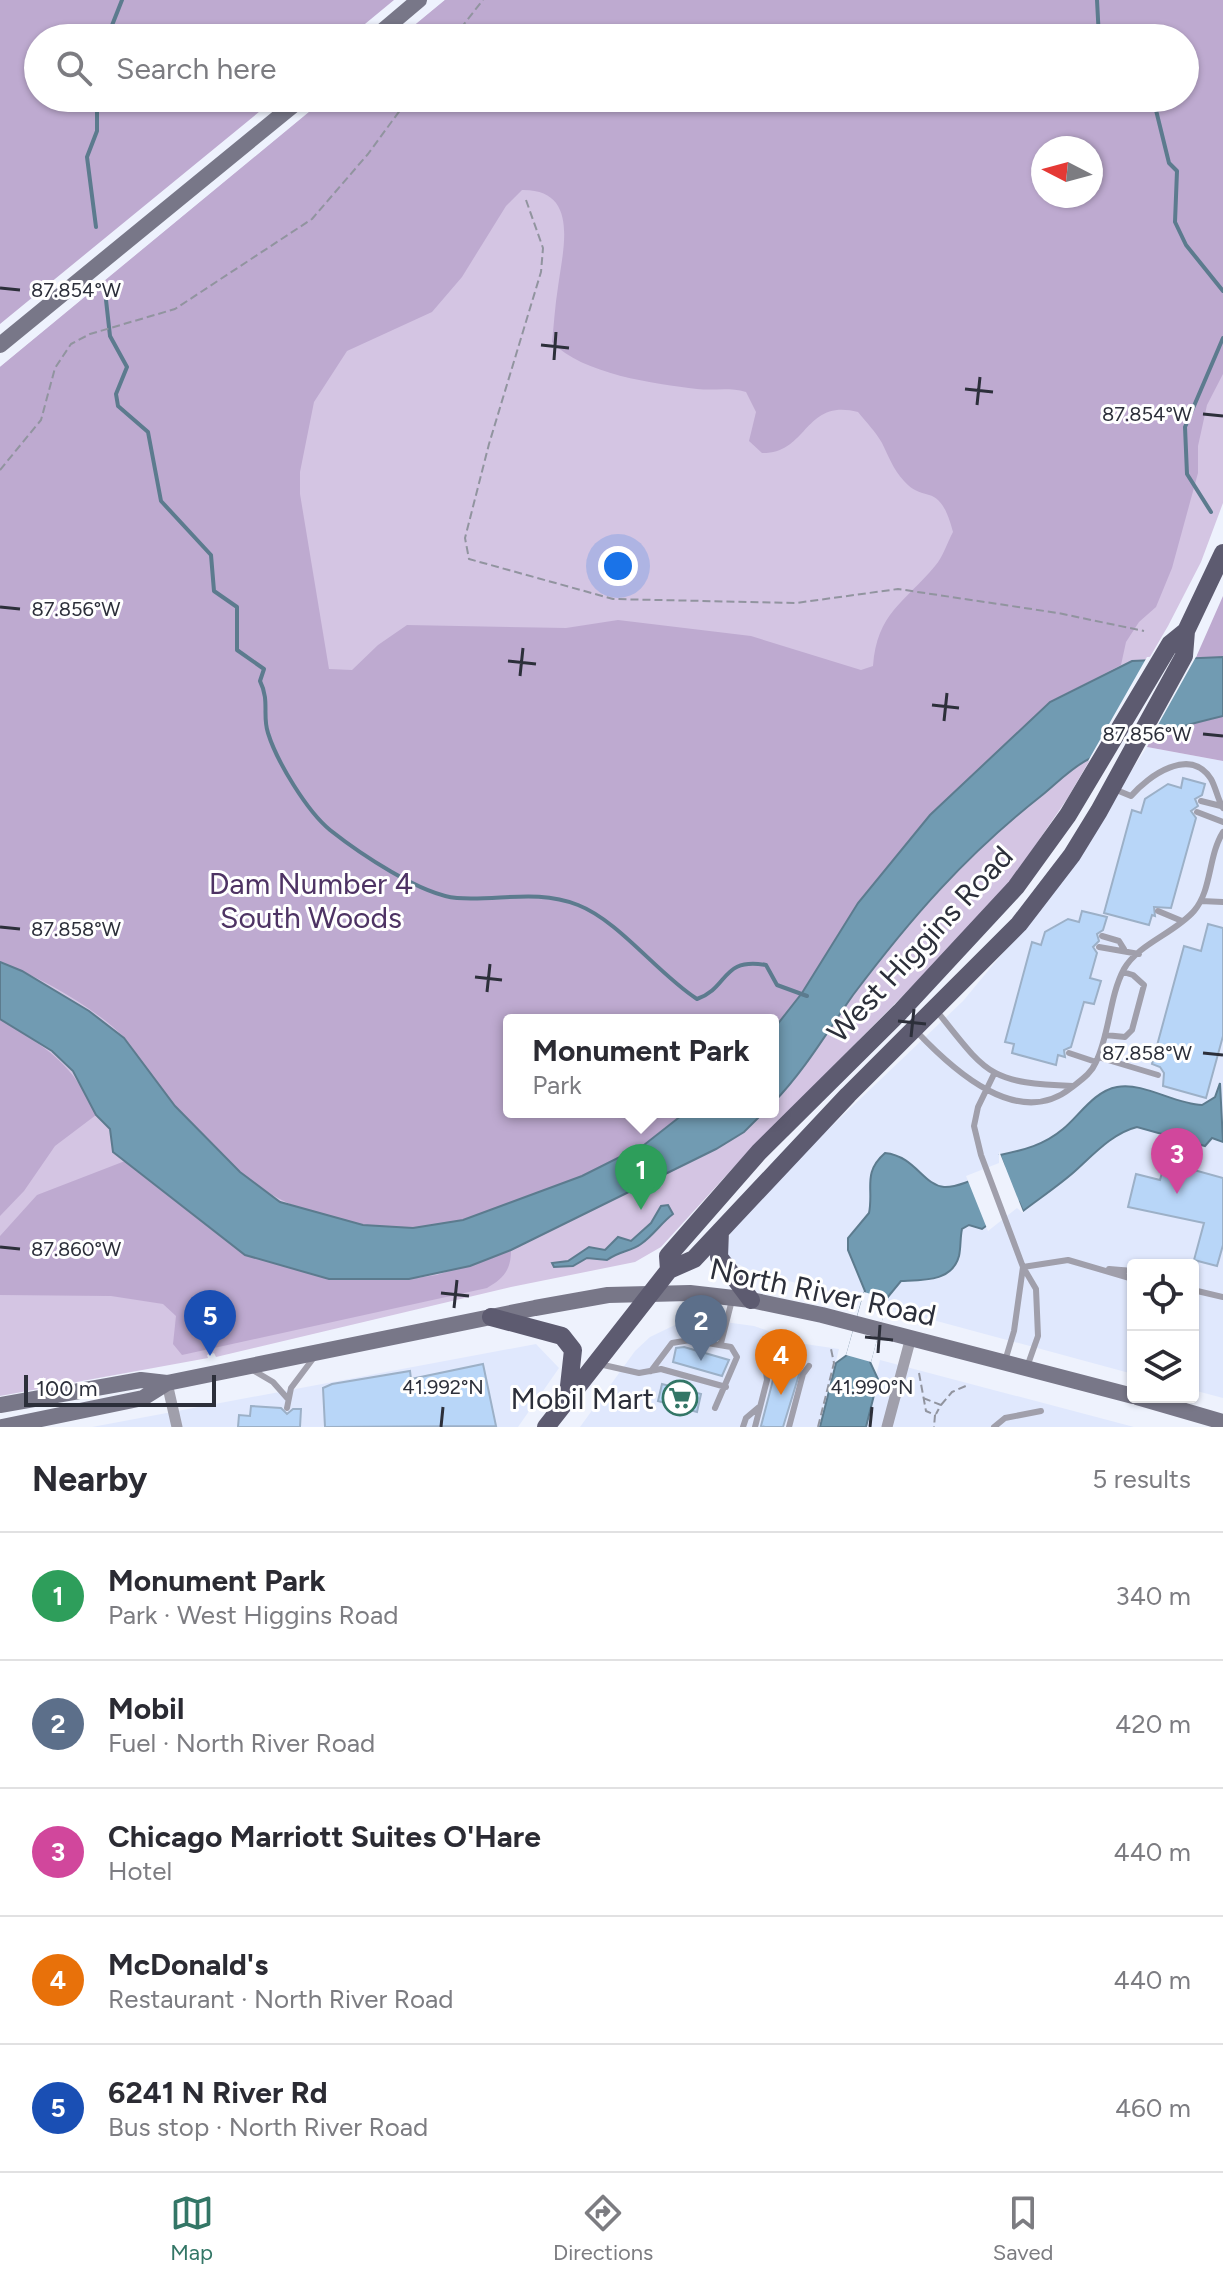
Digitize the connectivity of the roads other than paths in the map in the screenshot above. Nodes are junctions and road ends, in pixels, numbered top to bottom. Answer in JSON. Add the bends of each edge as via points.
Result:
{"nodes":[{"id":1,"x":419,"y":0,"type":"edge"},
{"id":2,"x":391,"y":24,"type":"edge"},
{"id":3,"x":285,"y":112,"type":"edge"},
{"id":4,"x":0,"y":345,"type":"edge"},
{"id":5,"x":1223,"y":553,"type":"edge"},
{"id":6,"x":1186,"y":631,"type":"junction"},
{"id":7,"x":1111,"y":788,"type":"junction"},
{"id":8,"x":1201,"y":801,"type":"dead end"},
{"id":9,"x":1222,"y":807,"type":"edge"},
{"id":10,"x":1197,"y":812,"type":"dead end"},
{"id":11,"x":1223,"y":822,"type":"edge"},
{"id":12,"x":1223,"y":832,"type":"edge"},
{"id":13,"x":1201,"y":901,"type":"junction"},
{"id":14,"x":1223,"y":902,"type":"edge"},
{"id":15,"x":1158,"y":911,"type":"dead end"},
{"id":16,"x":1182,"y":921,"type":"junction"},
{"id":17,"x":1102,"y":936,"type":"dead end"},
{"id":18,"x":1099,"y":947,"type":"dead end"},
{"id":19,"x":1124,"y":949,"type":"junction"},
{"id":20,"x":1139,"y":954,"type":"junction"},
{"id":21,"x":1123,"y":972,"type":"junction"},
{"id":22,"x":919,"y":993,"type":"junction"},
{"id":23,"x":934,"y":1008,"type":"junction"},
{"id":24,"x":900,"y":1012,"type":"junction"},
{"id":25,"x":914,"y":1029,"type":"junction"},
{"id":26,"x":1105,"y":1035,"type":"junction"},
{"id":27,"x":1069,"y":1053,"type":"dead end"},
{"id":28,"x":1097,"y":1060,"type":"junction"},
{"id":29,"x":994,"y":1074,"type":"junction"},
{"id":30,"x":1158,"y":1075,"type":"dead end"},
{"id":31,"x":1073,"y":1086,"type":"junction"},
{"id":32,"x":986,"y":1089,"type":"junction"},
{"id":33,"x":720,"y":1231,"type":"junction"},
{"id":34,"x":1023,"y":1267,"type":"junction"},
{"id":35,"x":1109,"y":1269,"type":"junction"},
{"id":36,"x":669,"y":1270,"type":"junction"},
{"id":37,"x":1127,"y":1270,"type":"edge"},
{"id":38,"x":1127,"y":1276,"type":"edge"},
{"id":39,"x":1199,"y":1291,"type":"edge"},
{"id":40,"x":650,"y":1294,"type":"junction"},
{"id":41,"x":1223,"y":1297,"type":"edge"},
{"id":42,"x":742,"y":1298,"type":"junction"},
{"id":43,"x":491,"y":1317,"type":"junction"},
{"id":44,"x":911,"y":1337,"type":"junction"},
{"id":45,"x":721,"y":1343,"type":"junction"},
{"id":46,"x":317,"y":1354,"type":"junction"},
{"id":47,"x":1005,"y":1361,"type":"junction"},
{"id":48,"x":595,"y":1363,"type":"junction"},
{"id":49,"x":765,"y":1364,"type":"dead end"},
{"id":50,"x":809,"y":1366,"type":"dead end"},
{"id":51,"x":248,"y":1367,"type":"junction"},
{"id":52,"x":1027,"y":1367,"type":"junction"},
{"id":53,"x":651,"y":1371,"type":"junction"},
{"id":54,"x":167,"y":1383,"type":"junction"},
{"id":55,"x":726,"y":1387,"type":"junction"},
{"id":56,"x":1127,"y":1394,"type":"edge"},
{"id":57,"x":568,"y":1398,"type":"junction"},
{"id":58,"x":288,"y":1399,"type":"junction"},
{"id":59,"x":1159,"y":1403,"type":"edge"},
{"id":60,"x":761,"y":1404,"type":"junction"},
{"id":61,"x":0,"y":1405,"type":"edge"},
{"id":62,"x":287,"y":1408,"type":"dead end"},
{"id":63,"x":715,"y":1408,"type":"dead end"},
{"id":64,"x":1041,"y":1411,"type":"dead end"},
{"id":65,"x":1223,"y":1422,"type":"edge"},
{"id":66,"x":2,"y":1427,"type":"edge"},
{"id":67,"x":177,"y":1427,"type":"edge"},
{"id":68,"x":546,"y":1427,"type":"edge"},
{"id":69,"x":743,"y":1427,"type":"edge"},
{"id":70,"x":755,"y":1427,"type":"edge"},
{"id":71,"x":789,"y":1427,"type":"edge"},
{"id":72,"x":887,"y":1427,"type":"edge"},
{"id":73,"x":994,"y":1427,"type":"edge"}],
"edges":[{"from":1,"to":2,"type":"main road"},
{"from":3,"to":4,"type":"main road"},
{"from":5,"to":6,"type":"main road","name":"West Higgins Road"},
{"from":6,"to":7,"type":"main road","name":"West Higgins Road","via":[[1184,656]]},
{"from":6,"to":22,"type":"main road","name":"West Higgins Road","via":[[1170,644],[1103,760],[1016,887]]},
{"from":7,"to":9,"type":"lane","via":[[1131,796],[1146,778],[1174,764],[1202,770]]},
{"from":7,"to":23,"type":"main road","name":"West Higgins Road","via":[[1072,855],[1019,924]]},
{"from":8,"to":9,"type":"lane"},
{"from":10,"to":11,"type":"lane"},
{"from":12,"to":13,"type":"lane"},
{"from":13,"to":14,"type":"lane"},
{"from":13,"to":16,"type":"lane"},
{"from":15,"to":16,"type":"lane"},
{"from":16,"to":20,"type":"lane"},
{"from":17,"to":19,"type":"lane","via":[[1119,941]]},
{"from":18,"to":19,"type":"lane"},
{"from":19,"to":20,"type":"lane"},
{"from":20,"to":21,"type":"lane"},
{"from":21,"to":26,"type":"lane"},
{"from":21,"to":26,"type":"lane","via":[[1144,985],[1132,1030],[1125,1037]]},
{"from":22,"to":23,"type":"street"},
{"from":22,"to":24,"type":"main road","name":"West Higgins Road"},
{"from":23,"to":25,"type":"main road","name":"West Higgins Road"},
{"from":23,"to":29,"type":"lane","via":[[979,1064]]},
{"from":24,"to":25,"type":"street"},
{"from":24,"to":36,"type":"main road","name":"West Higgins Road","via":[[726,1188],[668,1256]]},
{"from":25,"to":32,"type":"lane","via":[[942,1058]]},
{"from":25,"to":33,"type":"main road","name":"West Higgins Road"},
{"from":26,"to":28,"type":"lane"},
{"from":27,"to":28,"type":"lane"},
{"from":28,"to":30,"type":"lane"},
{"from":28,"to":31,"type":"lane"},
{"from":29,"to":31,"type":"lane"},
{"from":29,"to":32,"type":"lane"},
{"from":31,"to":32,"type":"lane","via":[[1059,1098],[1028,1101],[1000,1098]]},
{"from":32,"to":34,"type":"lane","via":[[974,1126]]},
{"from":33,"to":36,"type":"main road","name":"West Higgins Road","via":[[694,1259]]},
{"from":33,"to":42,"type":"main road","via":[[719,1257]]},
{"from":34,"to":35,"type":"lane","via":[[1068,1260]]},
{"from":34,"to":47,"type":"lane"},
{"from":34,"to":52,"type":"lane","via":[[1036,1289],[1038,1336]]},
{"from":35,"to":37,"type":"lane"},
{"from":35,"to":38,"type":"lane"},
{"from":36,"to":40,"type":"main road","name":"West Higgins Road"},
{"from":39,"to":41,"type":"lane"},
{"from":40,"to":42,"type":"main road","name":"North River Road"},
{"from":40,"to":43,"type":"main road","name":"North River Road","via":[[608,1295]]},
{"from":40,"to":48,"type":"main road","name":"West Higgins Road"},
{"from":42,"to":44,"type":"main road","name":"North River Road"},
{"from":42,"to":45,"type":"lane"},
{"from":43,"to":46,"type":"main road","name":"North River Road"},
{"from":43,"to":57,"type":"main road","via":[[562,1336],[573,1350]]},
{"from":44,"to":47,"type":"main road","name":"North River Road"},
{"from":44,"to":72,"type":"street"},
{"from":45,"to":53,"type":"lane","via":[[672,1343]]},
{"from":45,"to":55,"type":"lane","via":[[737,1357]]},
{"from":46,"to":51,"type":"main road","name":"North River Road"},
{"from":46,"to":58,"type":"lane"},
{"from":47,"to":52,"type":"main road","name":"North River Road"},
{"from":48,"to":53,"type":"lane"},
{"from":48,"to":57,"type":"main road","name":"West Higgins Road"},
{"from":49,"to":60,"type":"lane"},
{"from":50,"to":71,"type":"lane"},
{"from":51,"to":54,"type":"main road","name":"North River Road"},
{"from":51,"to":58,"type":"lane"},
{"from":52,"to":56,"type":"main road","name":"North River Road"},
{"from":53,"to":55,"type":"lane","via":[[661,1369]]},
{"from":54,"to":61,"type":"main road","name":"North River Road","via":[[141,1380]]},
{"from":54,"to":66,"type":"main road","name":"North River Road","via":[[143,1398]]},
{"from":54,"to":67,"type":"street"},
{"from":55,"to":63,"type":"lane"},
{"from":57,"to":68,"type":"main road","name":"West Higgins Road"},
{"from":58,"to":62,"type":"lane"},
{"from":59,"to":65,"type":"main road","name":"North River Road"},
{"from":60,"to":69,"type":"lane"},
{"from":60,"to":70,"type":"lane"},
{"from":64,"to":73,"type":"lane","via":[[1005,1418]]}]}
